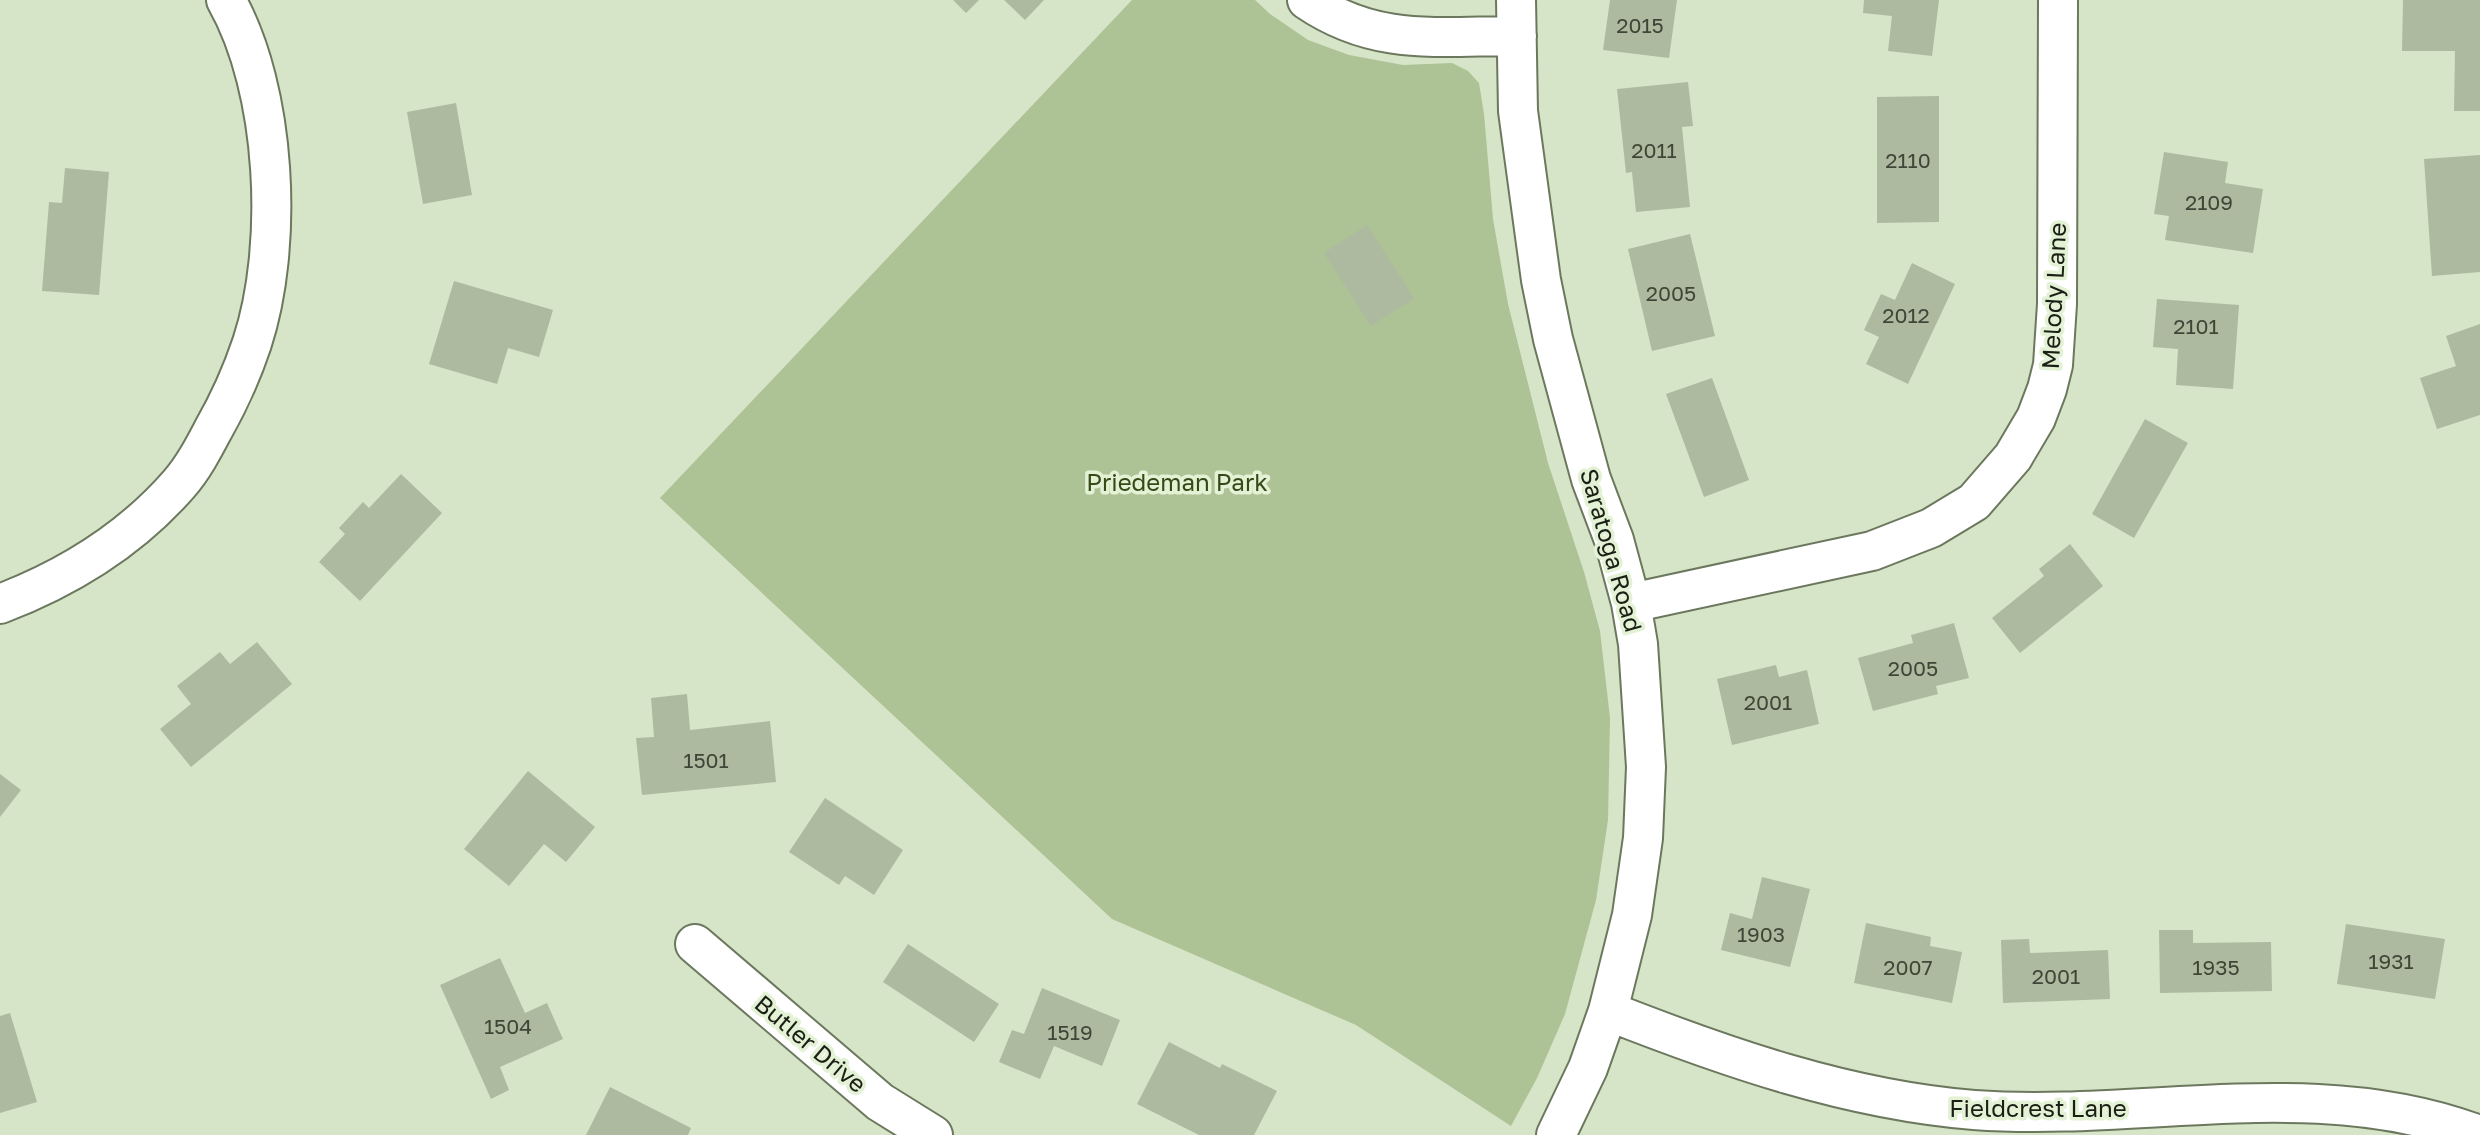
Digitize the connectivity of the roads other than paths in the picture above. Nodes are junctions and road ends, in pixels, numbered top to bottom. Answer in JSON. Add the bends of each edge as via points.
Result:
{"nodes":[{"id":1,"x":226,"y":0,"type":"edge"},
{"id":2,"x":1307,"y":0,"type":"edge"},
{"id":3,"x":2058,"y":0,"type":"edge"},
{"id":4,"x":1516,"y":18,"type":"edge"},
{"id":5,"x":1631,"y":603,"type":"junction"},
{"id":6,"x":0,"y":604,"type":"edge"},
{"id":7,"x":695,"y":944,"type":"dead end"},
{"id":8,"x":1608,"y":1011,"type":"junction"},
{"id":9,"x":933,"y":1135,"type":"edge"},
{"id":10,"x":1556,"y":1135,"type":"edge"},
{"id":11,"x":2479,"y":1135,"type":"edge"}],
"edges":[{"from":1,"to":6,"type":"street","via":[[255,74],[271,163],[265,281],[253,341],[200,455],[146,519],[89,562],[40,589]]},
{"from":2,"to":4,"type":"street","via":[[1350,24],[1412,37]]},
{"from":3,"to":5,"type":"street","name":"Melody Lane","via":[[2053,365],[2036,418],[2014,457],[1974,502],[1931,528],[1872,551]]},
{"from":4,"to":5,"type":"street","name":"Saratoga Road","via":[[1518,111],[1541,280],[1591,479]]},
{"from":5,"to":8,"type":"street","name":"Saratoga Road","via":[[1646,767],[1644,826],[1632,915]]},
{"from":7,"to":9,"type":"street","name":"Butler Drive","via":[[880,1102]]},
{"from":8,"to":10,"type":"street","name":"Saratoga Road","via":[[1588,1068]]},
{"from":8,"to":11,"type":"street","name":"Fieldcrest Lane","via":[[1807,1079],[1899,1102],[1976,1110],[2067,1111],[2311,1103],[2389,1111]]}]}
